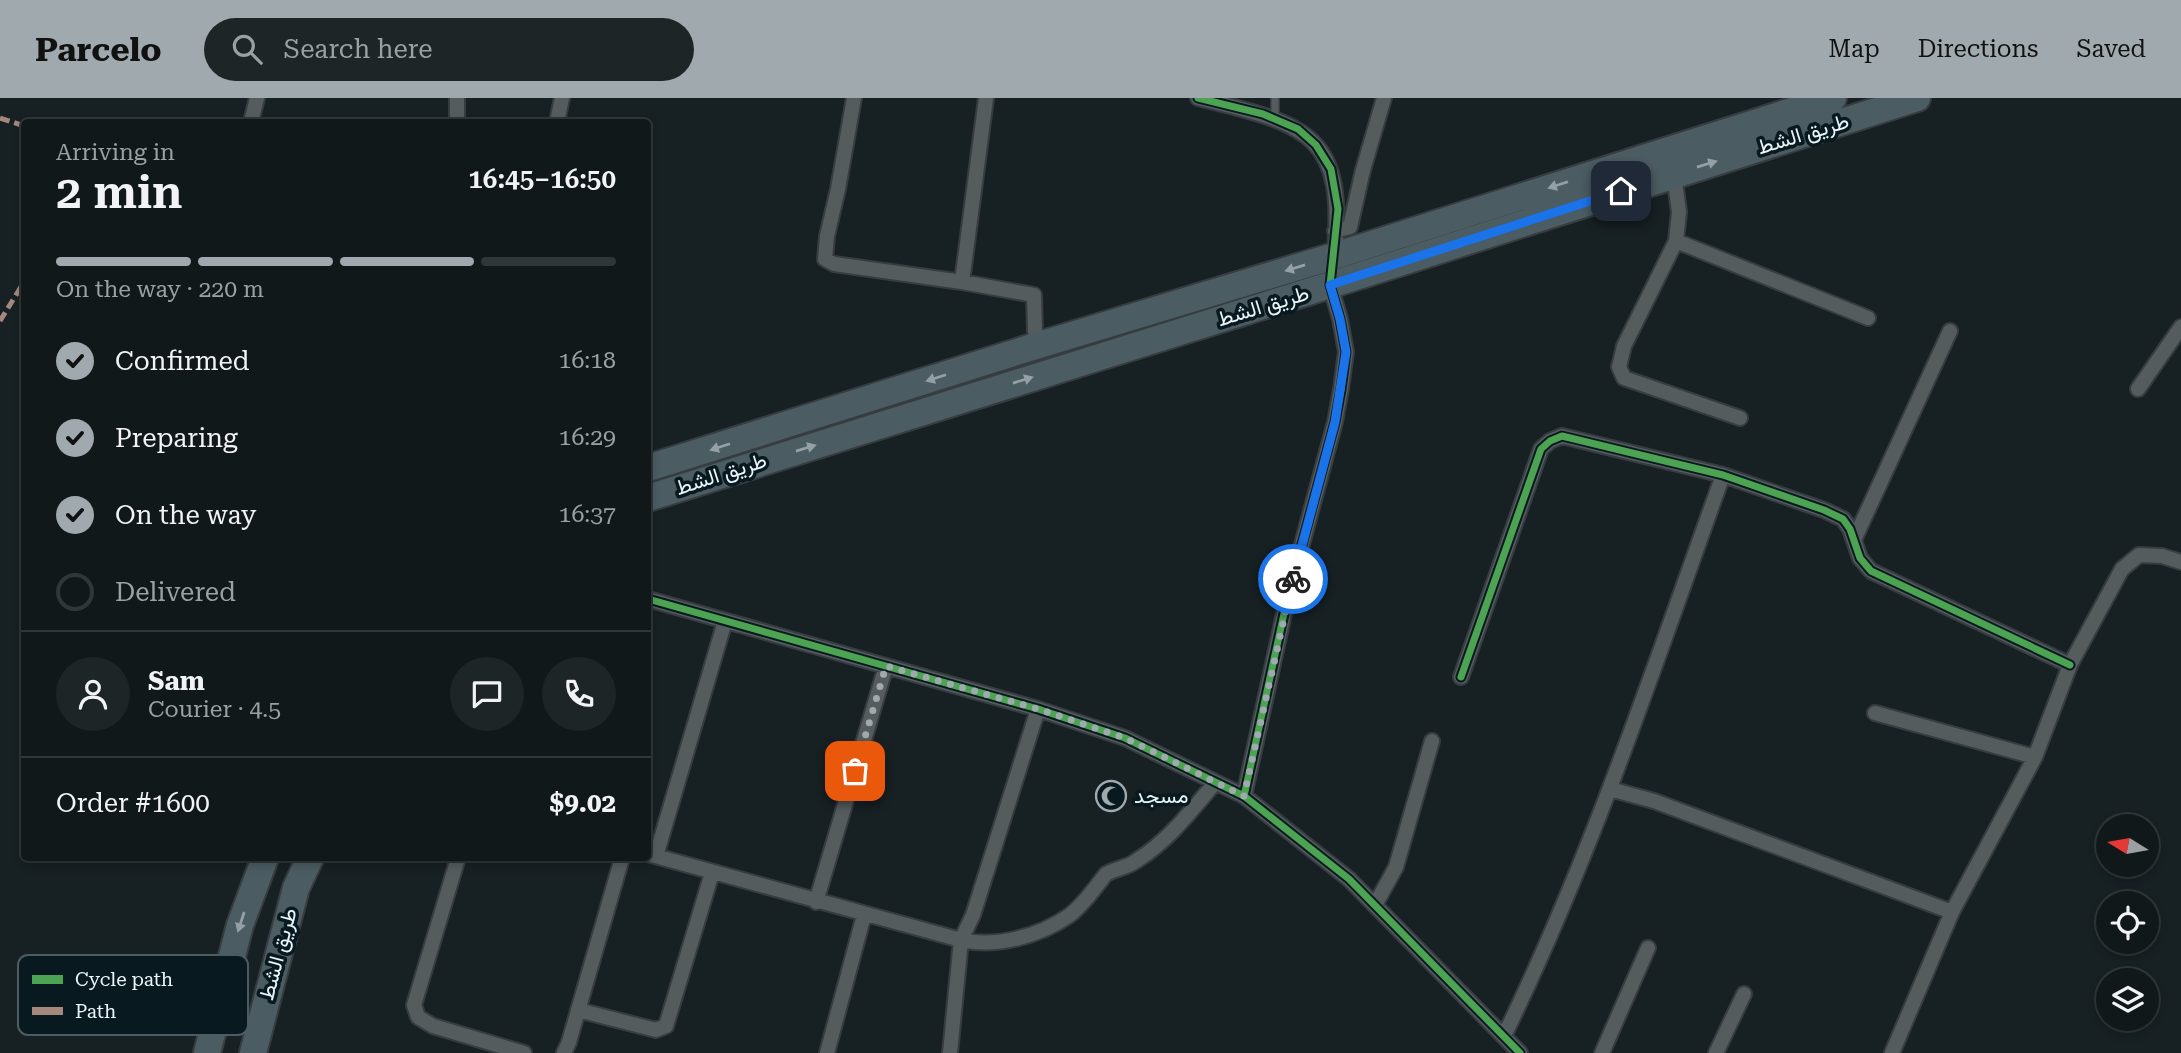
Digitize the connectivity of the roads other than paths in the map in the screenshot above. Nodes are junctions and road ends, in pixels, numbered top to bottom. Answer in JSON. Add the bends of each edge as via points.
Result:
{"nodes":[{"id":1,"x":257,"y":98,"type":"edge"},
{"id":2,"x":457,"y":98,"type":"edge"},
{"id":3,"x":562,"y":98,"type":"edge"},
{"id":4,"x":854,"y":98,"type":"edge"},
{"id":5,"x":986,"y":98,"type":"edge"},
{"id":6,"x":1198,"y":98,"type":"edge"},
{"id":7,"x":1275,"y":98,"type":"edge"},
{"id":8,"x":1384,"y":98,"type":"edge"},
{"id":9,"x":1833,"y":98,"type":"edge"},
{"id":10,"x":1917,"y":98,"type":"edge"},
{"id":11,"x":252,"y":119,"type":"edge"},
{"id":12,"x":457,"y":119,"type":"edge"},
{"id":13,"x":558,"y":119,"type":"edge"},
{"id":14,"x":1275,"y":119,"type":"junction"},
{"id":15,"x":1674,"y":174,"type":"junction"},
{"id":16,"x":1676,"y":241,"type":"junction"},
{"id":17,"x":1334,"y":244,"type":"junction"},
{"id":18,"x":962,"y":282,"type":"junction"},
{"id":19,"x":1330,"y":285,"type":"junction"},
{"id":20,"x":1868,"y":318,"type":"dead end"},
{"id":21,"x":2181,"y":327,"type":"edge"},
{"id":22,"x":1950,"y":331,"type":"dead end"},
{"id":23,"x":1039,"y":345,"type":"junction"},
{"id":24,"x":2137,"y":389,"type":"dead end"},
{"id":25,"x":1740,"y":418,"type":"dead end"},
{"id":26,"x":651,"y":467,"type":"edge"},
{"id":27,"x":1723,"y":475,"type":"junction"},
{"id":28,"x":651,"y":497,"type":"edge"},
{"id":29,"x":1854,"y":540,"type":"junction"},
{"id":30,"x":2181,"y":562,"type":"edge"},
{"id":31,"x":651,"y":600,"type":"edge"},
{"id":32,"x":725,"y":621,"type":"junction"},
{"id":33,"x":2070,"y":665,"type":"junction"},
{"id":34,"x":886,"y":666,"type":"junction"},
{"id":35,"x":1461,"y":677,"type":"dead end"},
{"id":36,"x":1038,"y":709,"type":"junction"},
{"id":37,"x":1875,"y":713,"type":"dead end"},
{"id":38,"x":1432,"y":741,"type":"dead end"},
{"id":39,"x":2035,"y":757,"type":"junction"},
{"id":40,"x":1214,"y":783,"type":"junction"},
{"id":41,"x":1611,"y":789,"type":"junction"},
{"id":42,"x":1244,"y":796,"type":"junction"},
{"id":43,"x":652,"y":855,"type":"edge"},
{"id":44,"x":264,"y":861,"type":"edge"},
{"id":45,"x":309,"y":861,"type":"edge"},
{"id":46,"x":457,"y":861,"type":"edge"},
{"id":47,"x":621,"y":861,"type":"edge"},
{"id":48,"x":712,"y":873,"type":"junction"},
{"id":49,"x":816,"y":902,"type":"junction"},
{"id":50,"x":1374,"y":905,"type":"junction"},
{"id":51,"x":1952,"y":912,"type":"junction"},
{"id":52,"x":864,"y":915,"type":"junction"},
{"id":53,"x":961,"y":940,"type":"junction"},
{"id":54,"x":1648,"y":948,"type":"dead end"},
{"id":55,"x":232,"y":955,"type":"edge"},
{"id":56,"x":1744,"y":994,"type":"dead end"},
{"id":57,"x":578,"y":1010,"type":"junction"},
{"id":58,"x":212,"y":1035,"type":"edge"},
{"id":59,"x":1504,"y":1036,"type":"junction"},
{"id":60,"x":207,"y":1053,"type":"edge"},
{"id":61,"x":253,"y":1053,"type":"edge"},
{"id":62,"x":524,"y":1053,"type":"edge"},
{"id":63,"x":564,"y":1053,"type":"edge"},
{"id":64,"x":827,"y":1053,"type":"edge"},
{"id":65,"x":950,"y":1053,"type":"edge"},
{"id":66,"x":1520,"y":1053,"type":"edge"},
{"id":67,"x":1602,"y":1053,"type":"edge"},
{"id":68,"x":1716,"y":1053,"type":"edge"},
{"id":69,"x":1892,"y":1053,"type":"edge"}],
"edges":[{"from":1,"to":11,"type":"street"},
{"from":2,"to":12,"type":"street"},
{"from":3,"to":13,"type":"street"},
{"from":4,"to":18,"type":"street","via":[[825,259]]},
{"from":5,"to":18,"type":"street"},
{"from":6,"to":14,"type":"street"},
{"from":7,"to":14,"type":"lane"},
{"from":8,"to":17,"type":"street","via":[[1350,227]]},
{"from":9,"to":17,"type":"highway","name":"طريق الشط","one_way":true},
{"from":15,"to":10,"type":"highway","name":"طريق الشط","one_way":true},
{"from":14,"to":17,"type":"street","via":[[1298,129],[1316,145],[1331,169],[1338,209]]},
{"from":15,"to":16,"type":"street","via":[[1679,212]]},
{"from":15,"to":19,"type":"highway","name":"طريق الشط"},
{"from":16,"to":20,"type":"street"},
{"from":16,"to":25,"type":"street","via":[[1624,346],[1619,367],[1624,378]]},
{"from":17,"to":19,"type":"street"},
{"from":17,"to":23,"type":"highway","name":"طريق الشط","one_way":true},
{"from":18,"to":23,"type":"street","via":[[1034,295]]},
{"from":28,"to":19,"type":"highway","name":"طريق الشط","one_way":true},
{"from":19,"to":42,"type":"street","via":[[1346,352],[1341,389],[1287,600]]},
{"from":21,"to":24,"type":"street"},
{"from":22,"to":29,"type":"street"},
{"from":23,"to":26,"type":"highway","name":"طريق الشط","one_way":true},
{"from":27,"to":29,"type":"street","via":[[1843,519]]},
{"from":27,"to":35,"type":"street","via":[[1581,439],[1562,436],[1550,441],[1541,449]]},
{"from":27,"to":41,"type":"street"},
{"from":29,"to":33,"type":"street","via":[[1871,571]]},
{"from":30,"to":33,"type":"street","via":[[2150,555],[2130,561]]},
{"from":31,"to":32,"type":"street"},
{"from":32,"to":34,"type":"street"},
{"from":32,"to":43,"type":"street"},
{"from":33,"to":39,"type":"street"},
{"from":34,"to":36,"type":"street"},
{"from":34,"to":49,"type":"street"},
{"from":36,"to":40,"type":"street","via":[[1125,738]]},
{"from":36,"to":53,"type":"street"},
{"from":37,"to":39,"type":"street"},
{"from":38,"to":50,"type":"street","via":[[1396,867]]},
{"from":39,"to":51,"type":"street"},
{"from":40,"to":42,"type":"street"},
{"from":40,"to":53,"type":"street","via":[[1156,846],[1133,864],[1106,874],[1068,916],[1017,939],[976,944]]},
{"from":41,"to":51,"type":"street"},
{"from":41,"to":59,"type":"street"},
{"from":42,"to":50,"type":"street","via":[[1349,879]]},
{"from":43,"to":48,"type":"street"},
{"from":44,"to":55,"type":"highway","name":"طريق الشط","one_way":true},
{"from":45,"to":61,"type":"highway","name":"طريق الشط","via":[[296,888]]},
{"from":46,"to":62,"type":"street","via":[[414,1005],[418,1017],[433,1026]]},
{"from":47,"to":57,"type":"street"},
{"from":48,"to":49,"type":"street"},
{"from":48,"to":57,"type":"street","via":[[666,1026],[656,1030]]},
{"from":49,"to":52,"type":"street"},
{"from":50,"to":59,"type":"street"},
{"from":51,"to":69,"type":"street"},
{"from":52,"to":53,"type":"street"},
{"from":52,"to":64,"type":"street"},
{"from":53,"to":65,"type":"street"},
{"from":54,"to":67,"type":"street"},
{"from":56,"to":68,"type":"street"},
{"from":57,"to":63,"type":"street"},
{"from":58,"to":60,"type":"highway","name":"طريق الشط","one_way":true},
{"from":59,"to":66,"type":"street"}]}
